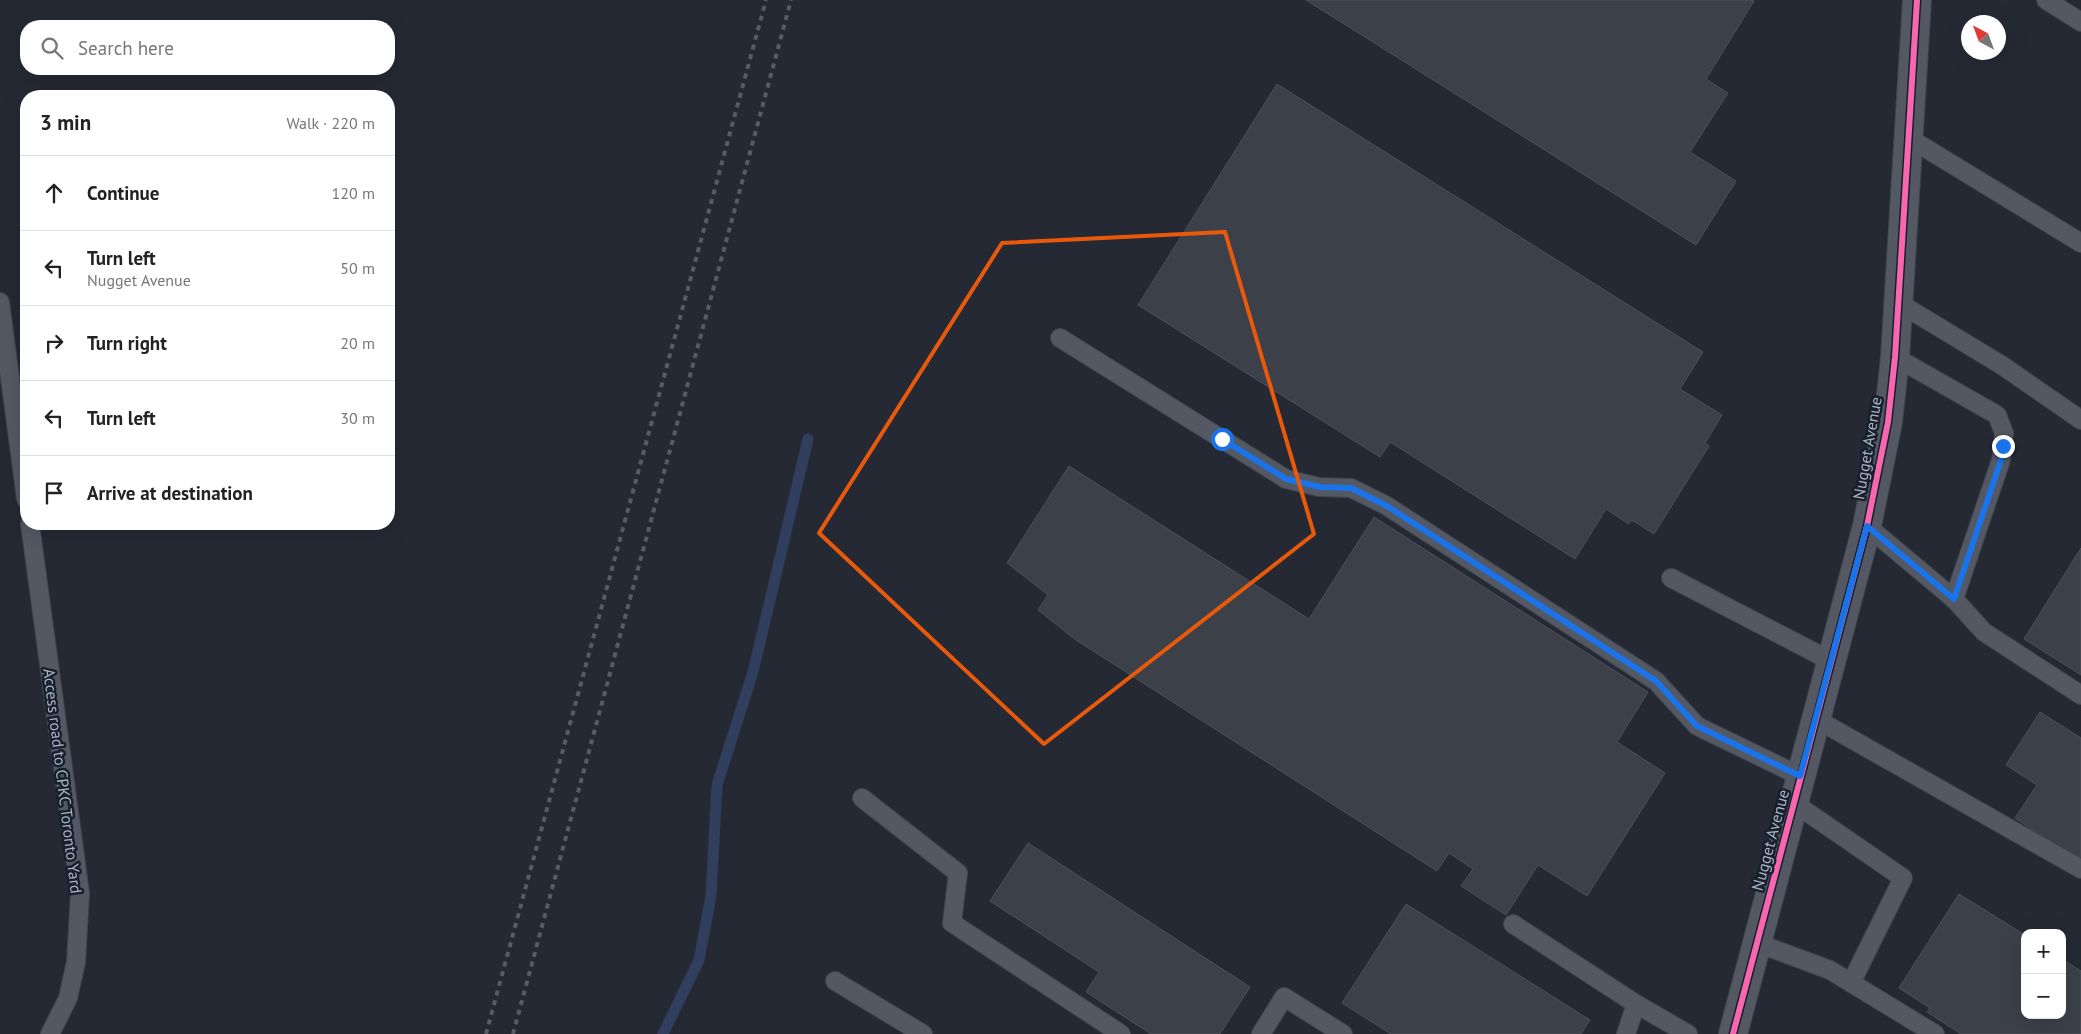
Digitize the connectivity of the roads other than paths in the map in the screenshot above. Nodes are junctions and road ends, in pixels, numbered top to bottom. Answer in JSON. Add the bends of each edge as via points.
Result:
{"nodes":[{"id":1,"x":1917,"y":0,"type":"edge"},
{"id":2,"x":2048,"y":1,"type":"edge"},
{"id":3,"x":2081,"y":22,"type":"edge"},
{"id":4,"x":1909,"y":138,"type":"junction"},
{"id":5,"x":2081,"y":243,"type":"edge"},
{"id":6,"x":0,"y":302,"type":"edge"},
{"id":7,"x":1899,"y":303,"type":"junction"},
{"id":8,"x":1060,"y":338,"type":"dead end"},
{"id":9,"x":1895,"y":357,"type":"junction"},
{"id":10,"x":2081,"y":420,"type":"edge"},
{"id":11,"x":20,"y":454,"type":"edge"},
{"id":12,"x":1867,"y":526,"type":"junction"},
{"id":13,"x":31,"y":530,"type":"edge"},
{"id":14,"x":1671,"y":578,"type":"dead end"},
{"id":15,"x":1954,"y":599,"type":"junction"},
{"id":16,"x":1831,"y":662,"type":"junction"},
{"id":17,"x":2081,"y":695,"type":"edge"},
{"id":18,"x":1816,"y":719,"type":"junction"},
{"id":19,"x":1800,"y":776,"type":"junction"},
{"id":20,"x":862,"y":798,"type":"dead end"},
{"id":21,"x":1794,"y":803,"type":"junction"},
{"id":22,"x":2081,"y":869,"type":"edge"},
{"id":23,"x":1513,"y":924,"type":"dead end"},
{"id":24,"x":1757,"y":943,"type":"junction"},
{"id":25,"x":835,"y":981,"type":"dead end"},
{"id":26,"x":1851,"y":983,"type":"junction"},
{"id":27,"x":1636,"y":1004,"type":"junction"},
{"id":28,"x":50,"y":1034,"type":"edge"},
{"id":29,"x":924,"y":1034,"type":"edge"},
{"id":30,"x":1120,"y":1034,"type":"edge"},
{"id":31,"x":1262,"y":1034,"type":"edge"},
{"id":32,"x":1343,"y":1034,"type":"edge"},
{"id":33,"x":1626,"y":1034,"type":"edge"},
{"id":34,"x":1688,"y":1034,"type":"edge"},
{"id":35,"x":1732,"y":1034,"type":"edge"},
{"id":36,"x":1935,"y":1034,"type":"edge"}],
"edges":[{"from":1,"to":4,"type":"street","name":"Nugget Avenue"},
{"from":2,"to":3,"type":"lane"},
{"from":4,"to":5,"type":"lane"},
{"from":4,"to":7,"type":"street","name":"Nugget Avenue"},
{"from":6,"to":11,"type":"lane"},
{"from":7,"to":9,"type":"street","name":"Nugget Avenue"},
{"from":7,"to":10,"type":"lane","via":[[2003,366]]},
{"from":8,"to":19,"type":"lane","via":[[1286,479],[1320,487],[1351,488],[1387,506],[1656,681],[1697,726]]},
{"from":9,"to":12,"type":"street","name":"Nugget Avenue","via":[[1888,422]]},
{"from":9,"to":15,"type":"lane","via":[[1997,415],[2004,433],[2001,460]]},
{"from":12,"to":15,"type":"lane"},
{"from":12,"to":16,"type":"street","name":"Nugget Avenue"},
{"from":13,"to":28,"type":"lane","name":"Access road to CPKC Toronto Yard","via":[[80,893],[76,962],[68,998]]},
{"from":14,"to":16,"type":"lane"},
{"from":15,"to":17,"type":"lane","via":[[1984,632]]},
{"from":16,"to":18,"type":"street","name":"Nugget Avenue"},
{"from":18,"to":19,"type":"street","name":"Nugget Avenue"},
{"from":18,"to":22,"type":"lane"},
{"from":19,"to":21,"type":"street","name":"Nugget Avenue"},
{"from":20,"to":30,"type":"lane","via":[[958,873],[952,922]]},
{"from":21,"to":24,"type":"street","name":"Nugget Avenue"},
{"from":21,"to":26,"type":"lane","via":[[1903,878]]},
{"from":23,"to":27,"type":"lane"},
{"from":24,"to":26,"type":"lane","via":[[1830,970]]},
{"from":24,"to":35,"type":"street","name":"Nugget Avenue"},
{"from":25,"to":29,"type":"lane"},
{"from":26,"to":36,"type":"lane"},
{"from":27,"to":33,"type":"lane"},
{"from":27,"to":34,"type":"lane"},
{"from":31,"to":32,"type":"lane","via":[[1284,997]]}]}
